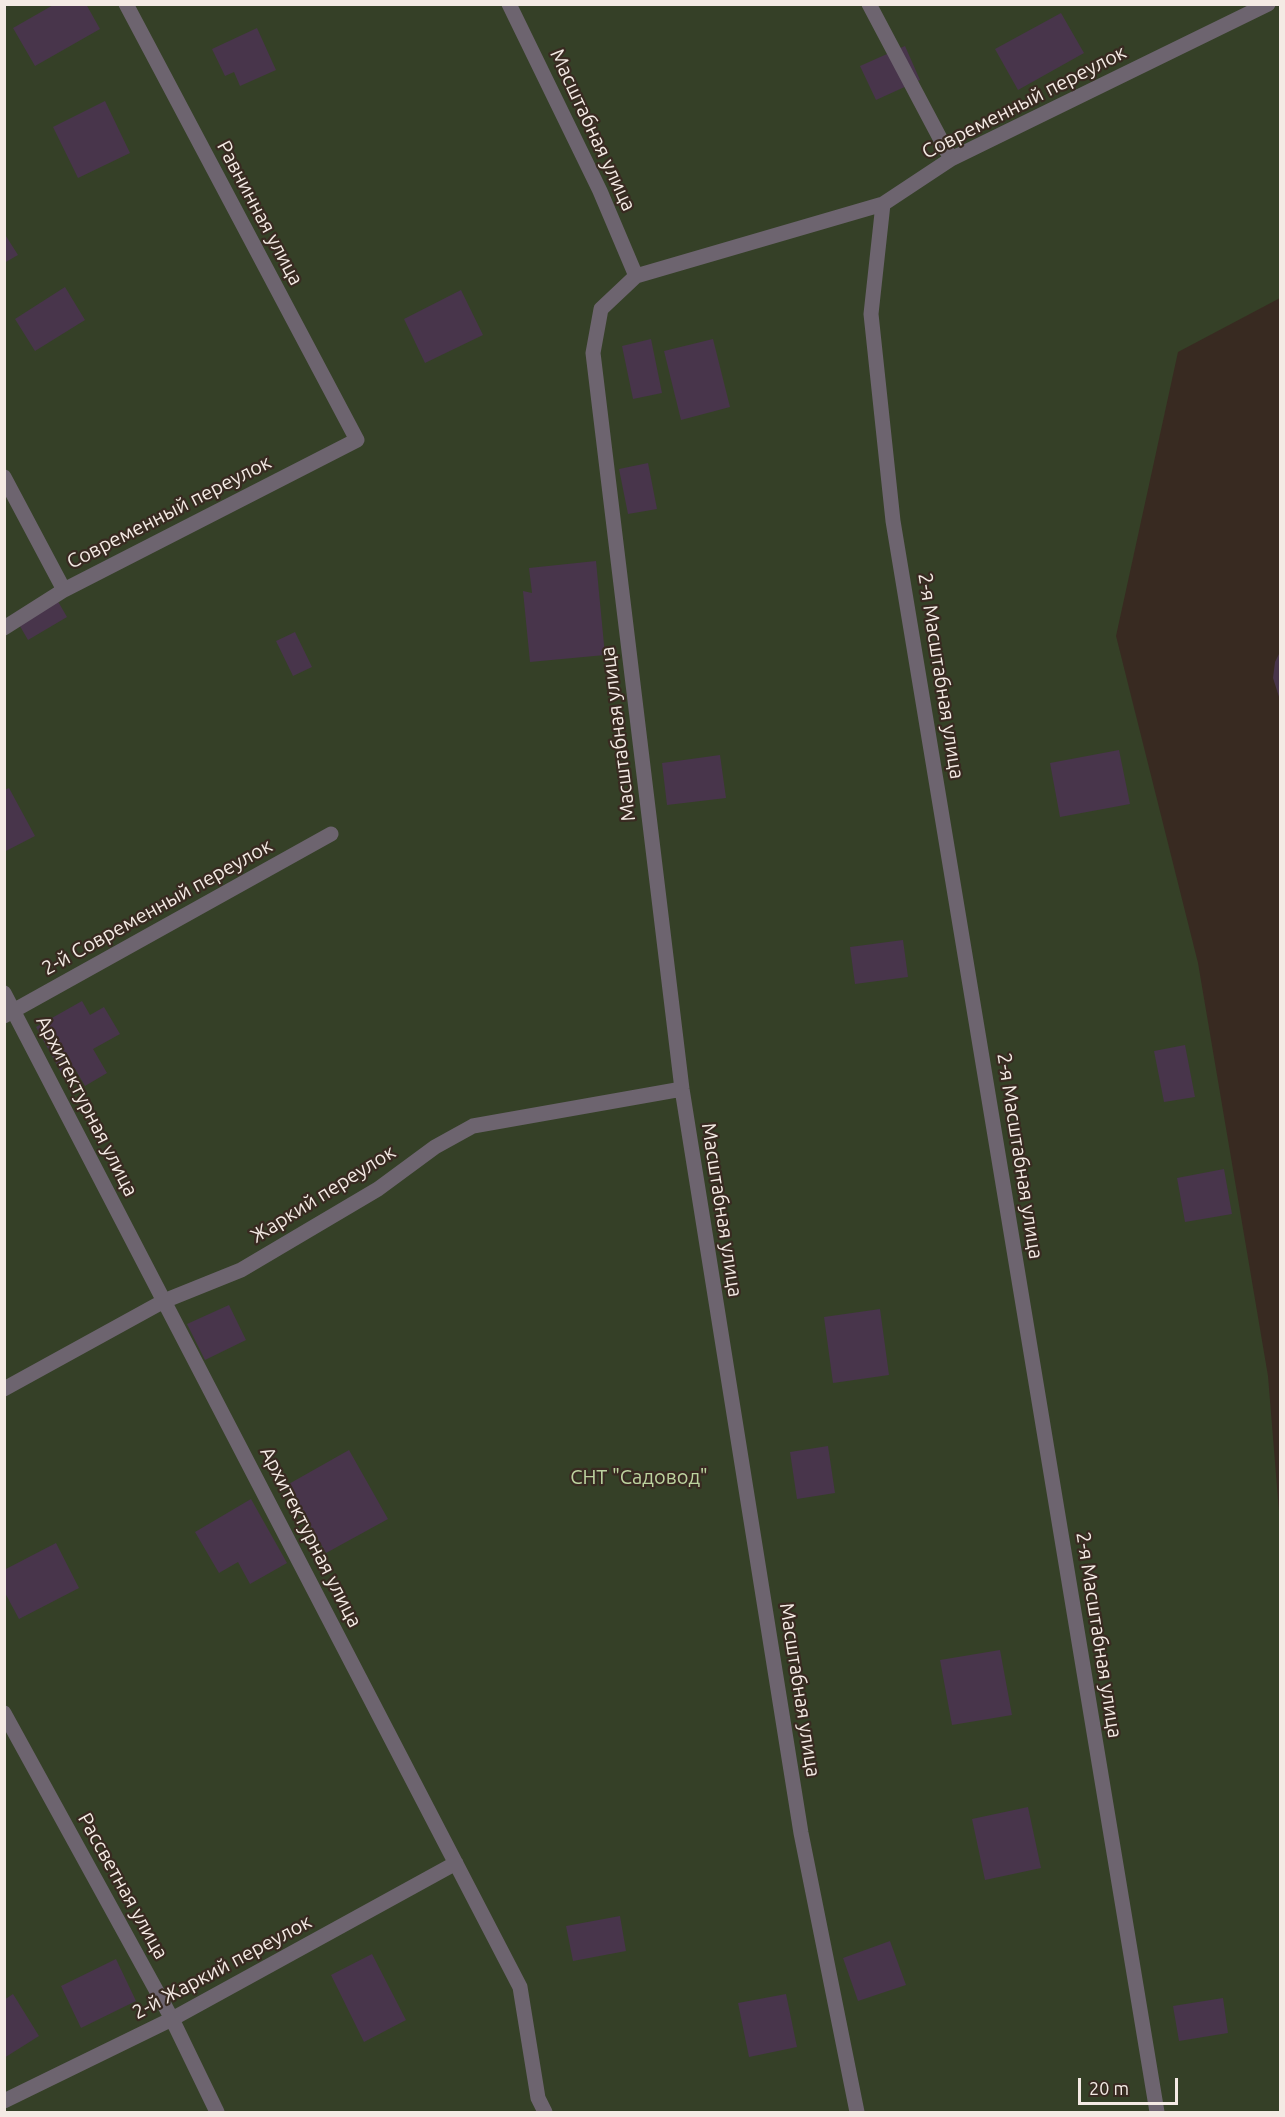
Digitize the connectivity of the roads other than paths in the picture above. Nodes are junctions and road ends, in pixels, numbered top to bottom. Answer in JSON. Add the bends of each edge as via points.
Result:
{"nodes":[{"id":1,"x":126,"y":4,"type":"edge"},
{"id":2,"x":509,"y":4,"type":"edge"},
{"id":3,"x":869,"y":4,"type":"edge"},
{"id":4,"x":1268,"y":4,"type":"edge"},
{"id":5,"x":1239,"y":11,"type":"edge"},
{"id":6,"x":951,"y":159,"type":"junction"},
{"id":7,"x":883,"y":204,"type":"junction"},
{"id":8,"x":636,"y":276,"type":"junction"},
{"id":9,"x":601,"y":309,"type":"joint"},
{"id":10,"x":357,"y":440,"type":"joint"},
{"id":11,"x":4,"y":477,"type":"edge"},
{"id":12,"x":64,"y":590,"type":"junction"},
{"id":13,"x":4,"y":628,"type":"edge"},
{"id":14,"x":331,"y":834,"type":"dead end"},
{"id":15,"x":4,"y":993,"type":"edge"},
{"id":16,"x":9,"y":1014,"type":"edge"},
{"id":17,"x":682,"y":1089,"type":"junction"},
{"id":18,"x":164,"y":1301,"type":"junction"},
{"id":19,"x":4,"y":1389,"type":"edge"},
{"id":20,"x":4,"y":1713,"type":"edge"},
{"id":21,"x":456,"y":1863,"type":"junction"},
{"id":22,"x":172,"y":2019,"type":"junction"},
{"id":23,"x":4,"y":2101,"type":"edge"},
{"id":24,"x":217,"y":2112,"type":"edge"},
{"id":25,"x":545,"y":2112,"type":"edge"},
{"id":26,"x":857,"y":2112,"type":"edge"},
{"id":27,"x":1157,"y":2112,"type":"edge"}],
"edges":[{"from":1,"to":10,"type":"lane","name":"Равнинная улица"},
{"from":2,"to":8,"type":"lane","name":"Масштабная улица","via":[[600,191]]},
{"from":3,"to":6,"type":"lane"},
{"from":4,"to":5,"type":"lane","name":"Современный переулок"},
{"from":5,"to":6,"type":"lane","name":"Современный переулок"},
{"from":6,"to":7,"type":"lane","name":"Современный переулок"},
{"from":7,"to":8,"type":"lane","name":"Современный переулок"},
{"from":7,"to":27,"type":"lane","name":"2-я Масштабная улица","via":[[871,314],[894,521]]},
{"from":8,"to":9,"type":"lane","name":"Современный переулок"},
{"from":9,"to":17,"type":"lane","name":"Масштабная улица","via":[[593,353]]},
{"from":10,"to":12,"type":"lane","name":"Современный переулок"},
{"from":11,"to":12,"type":"lane"},
{"from":12,"to":13,"type":"lane","name":"Современный переулок"},
{"from":14,"to":16,"type":"lane","name":"2-й Современный переулок"},
{"from":15,"to":16,"type":"lane","name":"Архитектурная улица"},
{"from":16,"to":18,"type":"lane","name":"Архитектурная улица"},
{"from":17,"to":18,"type":"lane","name":"Жаркий переулок","via":[[473,1126],[435,1147],[378,1189],[241,1270]]},
{"from":17,"to":26,"type":"lane","name":"Масштабная улица","via":[[801,1833]]},
{"from":18,"to":19,"type":"lane","name":"Жаркий переулок"},
{"from":18,"to":21,"type":"lane","name":"Архитектурная улица"},
{"from":20,"to":22,"type":"lane","name":"Рассветная улица"},
{"from":21,"to":22,"type":"lane","name":"2-й Жаркий переулок"},
{"from":21,"to":25,"type":"lane","name":"Архитектурная улица","via":[[520,1987],[538,2098]]},
{"from":22,"to":23,"type":"lane","name":"2-й Жаркий переулок"},
{"from":22,"to":24,"type":"lane","name":"Рассветная улица"}]}
